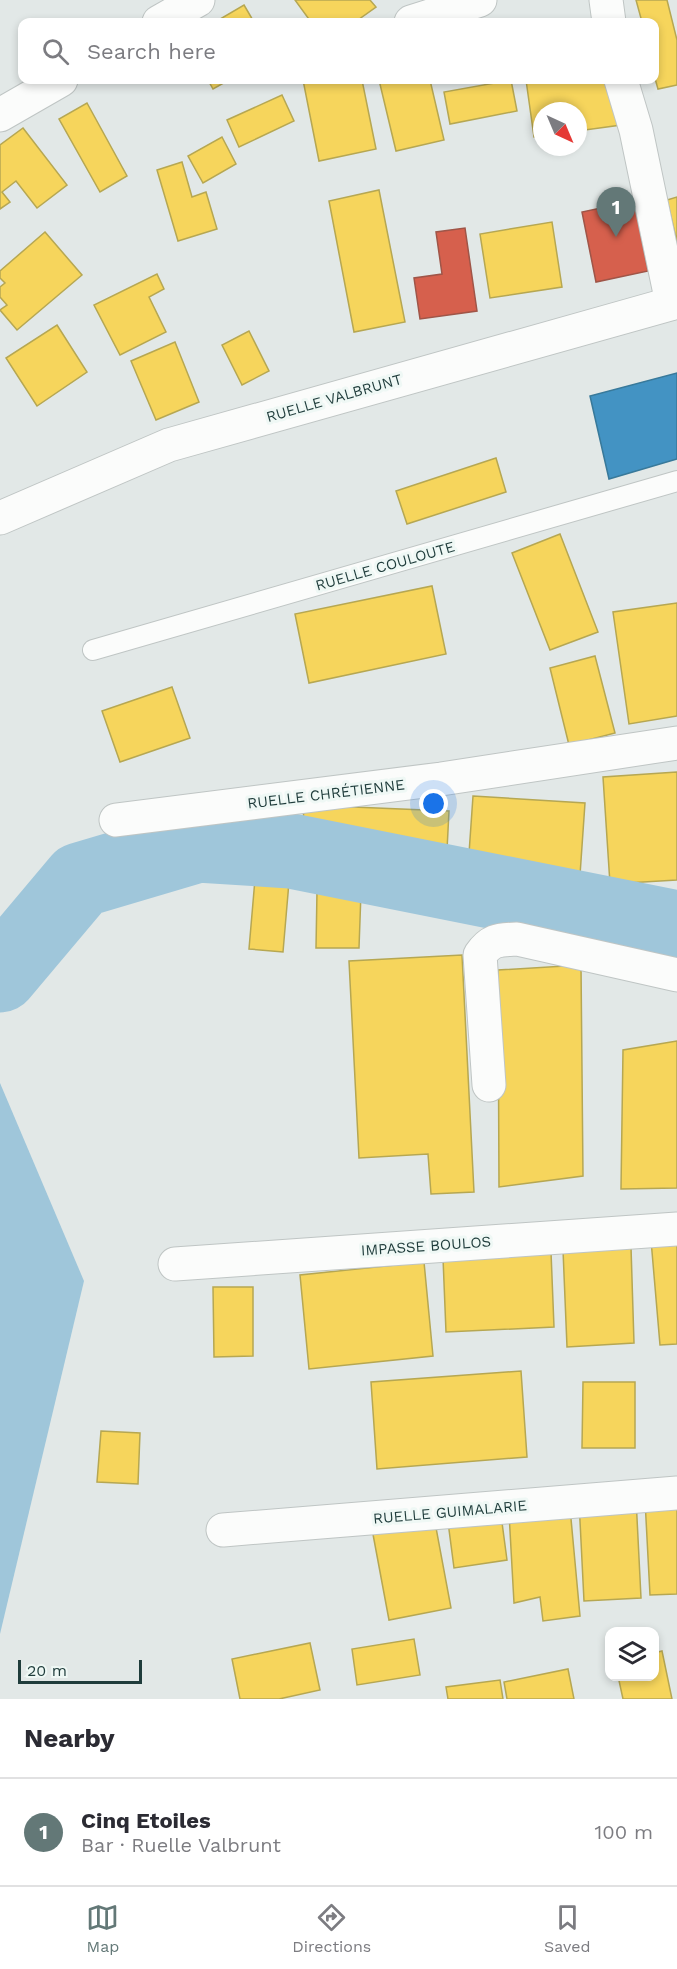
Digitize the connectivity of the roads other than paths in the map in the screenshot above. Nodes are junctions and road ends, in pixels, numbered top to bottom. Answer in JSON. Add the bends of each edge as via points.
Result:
{"nodes":[{"id":1,"x":198,"y":0,"type":"edge"},
{"id":2,"x":480,"y":0,"type":"edge"},
{"id":3,"x":606,"y":0,"type":"edge"},
{"id":4,"x":166,"y":18,"type":"edge"},
{"id":5,"x":424,"y":18,"type":"edge"},
{"id":6,"x":608,"y":18,"type":"edge"},
{"id":7,"x":54,"y":84,"type":"edge"},
{"id":8,"x":622,"y":84,"type":"edge"},
{"id":9,"x":0,"y":115,"type":"edge"},
{"id":10,"x":674,"y":302,"type":"edge"},
{"id":11,"x":677,"y":482,"type":"edge"},
{"id":12,"x":0,"y":518,"type":"edge"},
{"id":13,"x":93,"y":650,"type":"dead end"},
{"id":14,"x":677,"y":743,"type":"edge"},
{"id":15,"x":116,"y":820,"type":"dead end"},
{"id":16,"x":677,"y":975,"type":"edge"},
{"id":17,"x":489,"y":1085,"type":"dead end"},
{"id":18,"x":677,"y":1228,"type":"edge"},
{"id":19,"x":175,"y":1264,"type":"dead end"},
{"id":20,"x":677,"y":1493,"type":"edge"},
{"id":21,"x":223,"y":1530,"type":"dead end"}],
"edges":[{"from":1,"to":4,"type":"street"},
{"from":2,"to":5,"type":"street"},
{"from":3,"to":6,"type":"street"},
{"from":7,"to":9,"type":"street"},
{"from":8,"to":10,"type":"street"},
{"from":10,"to":12,"type":"street","name":"RUELLE VALBRUNT","via":[[169,445]]},
{"from":11,"to":13,"type":"lane","name":"RUELLE COULOUTE"},
{"from":14,"to":15,"type":"street","name":"RUELLE CHRÉTIENNE","via":[[441,779]]},
{"from":16,"to":17,"type":"street","via":[[517,939],[488,944],[480,955]]},
{"from":18,"to":19,"type":"street","name":"IMPASSE BOULOS"},
{"from":20,"to":21,"type":"street","name":"RUELLE GUIMALARIE"}]}
